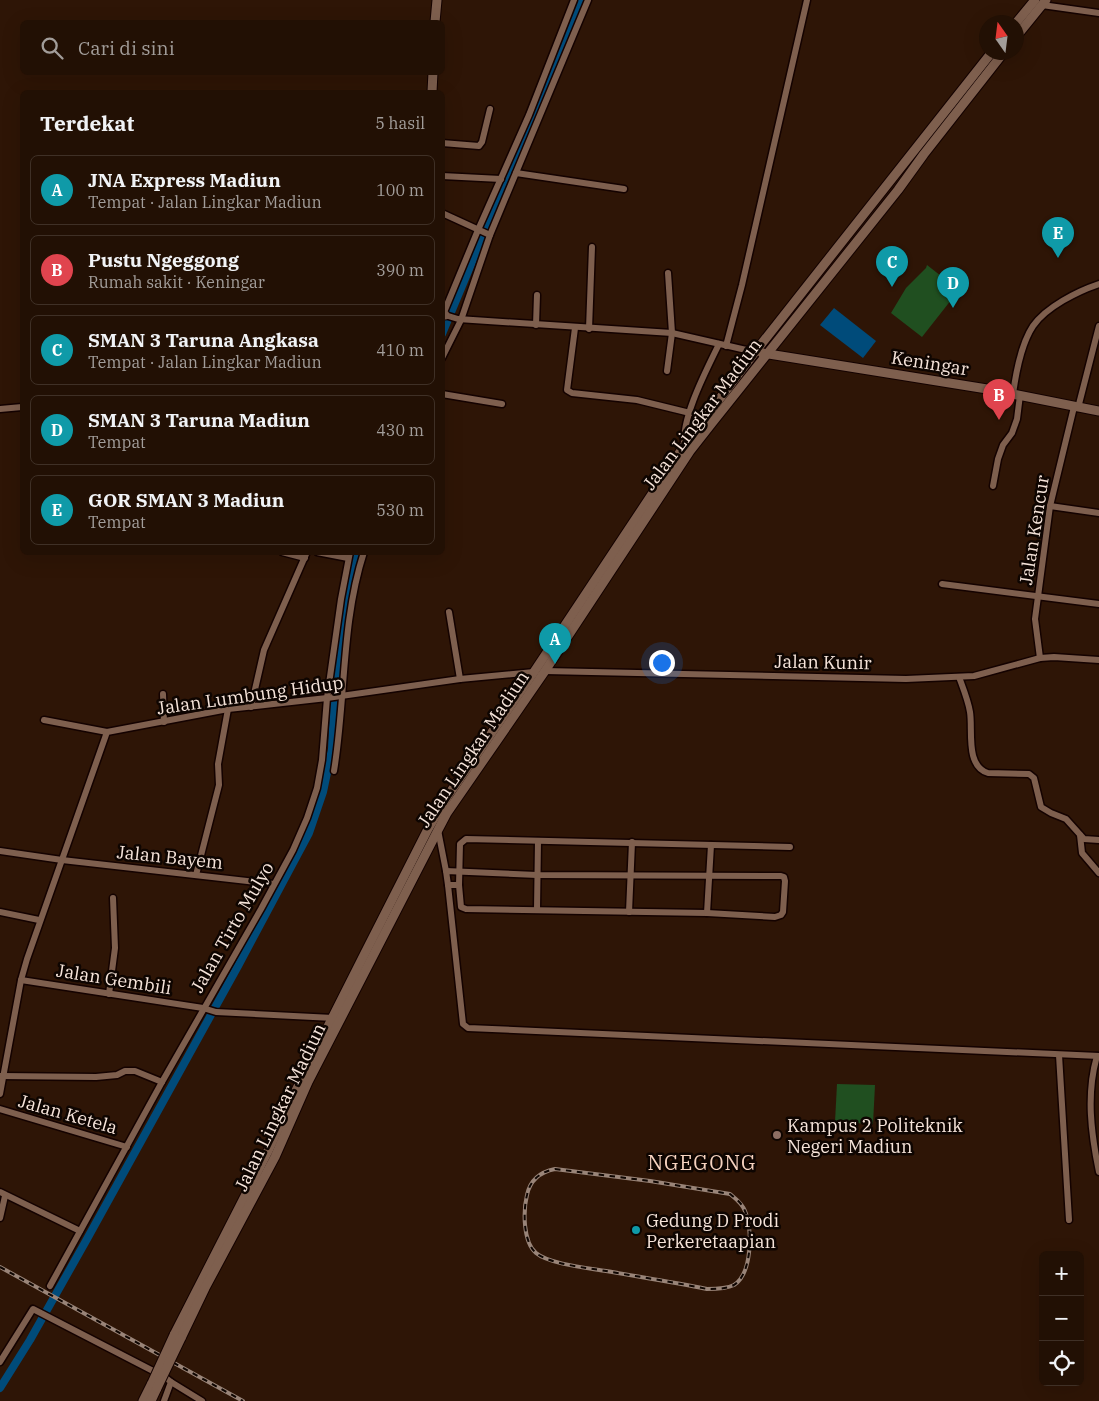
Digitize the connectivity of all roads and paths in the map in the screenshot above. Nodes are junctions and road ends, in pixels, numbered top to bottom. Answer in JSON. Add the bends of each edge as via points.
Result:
{"nodes":[{"id":1,"x":437,"y":0,"type":"edge"},
{"id":2,"x":574,"y":0,"type":"edge"},
{"id":3,"x":588,"y":0,"type":"edge"},
{"id":4,"x":807,"y":0,"type":"edge"},
{"id":5,"x":1041,"y":2,"type":"edge"},
{"id":6,"x":1099,"y":13,"type":"edge"},
{"id":7,"x":1024,"y":16,"type":"edge"},
{"id":8,"x":435,"y":20,"type":"edge"},
{"id":9,"x":1024,"y":26,"type":"edge"},
{"id":10,"x":986,"y":60,"type":"edge"},
{"id":11,"x":998,"y":60,"type":"edge"},
{"id":12,"x":433,"y":75,"type":"edge"},
{"id":13,"x":432,"y":90,"type":"edge"},
{"id":14,"x":490,"y":109,"type":"dead end"},
{"id":15,"x":445,"y":143,"type":"edge"},
{"id":16,"x":516,"y":173,"type":"junction"},
{"id":17,"x":445,"y":176,"type":"edge"},
{"id":18,"x":501,"y":180,"type":"junction"},
{"id":19,"x":624,"y":190,"type":"dead end"},
{"id":20,"x":445,"y":214,"type":"edge"},
{"id":21,"x":479,"y":230,"type":"junction"},
{"id":22,"x":489,"y":234,"type":"junction"},
{"id":23,"x":848,"y":237,"type":"junction"},
{"id":24,"x":855,"y":243,"type":"junction"},
{"id":25,"x":592,"y":247,"type":"dead end"},
{"id":26,"x":668,"y":273,"type":"dead end"},
{"id":27,"x":1099,"y":284,"type":"edge"},
{"id":28,"x":537,"y":295,"type":"dead end"},
{"id":29,"x":445,"y":310,"type":"edge"},
{"id":30,"x":445,"y":316,"type":"edge"},
{"id":31,"x":459,"y":319,"type":"junction"},
{"id":32,"x":536,"y":325,"type":"junction"},
{"id":33,"x":1099,"y":326,"type":"edge"},
{"id":34,"x":575,"y":328,"type":"junction"},
{"id":35,"x":589,"y":329,"type":"junction"},
{"id":36,"x":672,"y":334,"type":"junction"},
{"id":37,"x":723,"y":345,"type":"junction"},
{"id":38,"x":445,"y":351,"type":"edge"},
{"id":39,"x":755,"y":352,"type":"junction"},
{"id":40,"x":766,"y":354,"type":"junction"},
{"id":41,"x":667,"y":370,"type":"dead end"},
{"id":42,"x":445,"y":394,"type":"edge"},
{"id":43,"x":1017,"y":394,"type":"junction"},
{"id":44,"x":502,"y":404,"type":"dead end"},
{"id":45,"x":20,"y":407,"type":"edge"},
{"id":46,"x":1076,"y":408,"type":"junction"},
{"id":47,"x":0,"y":409,"type":"edge"},
{"id":48,"x":1099,"y":411,"type":"edge"},
{"id":49,"x":690,"y":413,"type":"junction"},
{"id":50,"x":687,"y":449,"type":"junction"},
{"id":51,"x":993,"y":486,"type":"dead end"},
{"id":52,"x":1050,"y":506,"type":"junction"},
{"id":53,"x":1099,"y":513,"type":"edge"},
{"id":54,"x":306,"y":555,"type":"edge"},
{"id":55,"x":349,"y":555,"type":"edge"},
{"id":56,"x":363,"y":555,"type":"edge"},
{"id":57,"x":942,"y":584,"type":"dead end"},
{"id":58,"x":1038,"y":596,"type":"junction"},
{"id":59,"x":1099,"y":604,"type":"edge"},
{"id":60,"x":449,"y":612,"type":"dead end"},
{"id":61,"x":1040,"y":658,"type":"junction"},
{"id":62,"x":1099,"y":660,"type":"edge"},
{"id":63,"x":545,"y":671,"type":"junction"},
{"id":64,"x":534,"y":672,"type":"junction"},
{"id":65,"x":959,"y":677,"type":"junction"},
{"id":66,"x":460,"y":679,"type":"junction"},
{"id":67,"x":163,"y":694,"type":"dead end"},
{"id":68,"x":342,"y":696,"type":"junction"},
{"id":69,"x":329,"y":698,"type":"junction"},
{"id":70,"x":251,"y":707,"type":"junction"},
{"id":71,"x":228,"y":709,"type":"junction"},
{"id":72,"x":44,"y":720,"type":"dead end"},
{"id":73,"x":164,"y":722,"type":"junction"},
{"id":74,"x":107,"y":732,"type":"junction"},
{"id":75,"x":334,"y":771,"type":"dead end"},
{"id":76,"x":438,"y":830,"type":"junction"},
{"id":77,"x":1080,"y":835,"type":"junction"},
{"id":78,"x":1099,"y":840,"type":"edge"},
{"id":79,"x":538,"y":841,"type":"junction"},
{"id":80,"x":632,"y":842,"type":"junction"},
{"id":81,"x":711,"y":845,"type":"junction"},
{"id":82,"x":790,"y":847,"type":"dead end"},
{"id":83,"x":0,"y":851,"type":"edge"},
{"id":84,"x":62,"y":860,"type":"junction"},
{"id":85,"x":446,"y":871,"type":"junction"},
{"id":86,"x":459,"y":871,"type":"junction"},
{"id":87,"x":1099,"y":873,"type":"edge"},
{"id":88,"x":196,"y":875,"type":"junction"},
{"id":89,"x":630,"y":875,"type":"junction"},
{"id":90,"x":709,"y":875,"type":"junction"},
{"id":91,"x":537,"y":876,"type":"junction"},
{"id":92,"x":274,"y":884,"type":"junction"},
{"id":93,"x":448,"y":885,"type":"junction"},
{"id":94,"x":459,"y":885,"type":"junction"},
{"id":95,"x":113,"y":898,"type":"dead end"},
{"id":96,"x":536,"y":910,"type":"junction"},
{"id":97,"x":0,"y":912,"type":"edge"},
{"id":98,"x":628,"y":912,"type":"junction"},
{"id":99,"x":708,"y":913,"type":"junction"},
{"id":100,"x":39,"y":920,"type":"junction"},
{"id":101,"x":21,"y":980,"type":"junction"},
{"id":102,"x":109,"y":994,"type":"junction"},
{"id":103,"x":205,"y":1008,"type":"junction"},
{"id":104,"x":333,"y":1018,"type":"junction"},
{"id":105,"x":1059,"y":1055,"type":"junction"},
{"id":106,"x":1098,"y":1056,"type":"edge"},
{"id":107,"x":2,"y":1076,"type":"edge"},
{"id":108,"x":162,"y":1082,"type":"junction"},
{"id":109,"x":0,"y":1094,"type":"edge"},
{"id":110,"x":0,"y":1109,"type":"edge"},
{"id":111,"x":128,"y":1147,"type":"junction"},
{"id":112,"x":1099,"y":1172,"type":"edge"},
{"id":113,"x":2,"y":1194,"type":"edge"},
{"id":114,"x":0,"y":1218,"type":"edge"},
{"id":115,"x":1069,"y":1220,"type":"dead end"},
{"id":116,"x":80,"y":1231,"type":"junction"},
{"id":117,"x":50,"y":1286,"type":"dead end"},
{"id":118,"x":0,"y":1362,"type":"edge"},
{"id":119,"x":155,"y":1372,"type":"junction"},
{"id":120,"x":171,"y":1382,"type":"junction"},
{"id":121,"x":142,"y":1401,"type":"edge"},
{"id":122,"x":151,"y":1401,"type":"edge"},
{"id":123,"x":164,"y":1401,"type":"edge"},
{"id":124,"x":202,"y":1401,"type":"edge"}],
"edges":[{"from":1,"to":8,"type":"main road"},
{"from":2,"to":18,"type":"street"},
{"from":3,"to":16,"type":"street"},
{"from":4,"to":37,"type":"street","via":[[747,266]]},
{"from":5,"to":6,"type":"street"},
{"from":5,"to":7,"type":"main road"},
{"from":5,"to":9,"type":"main road"},
{"from":10,"to":23,"type":"main road","name":"Jalan Lingkar Madiun"},
{"from":11,"to":24,"type":"main road","name":"Jalan Lingkar Madiun"},
{"from":12,"to":13,"type":"main road"},
{"from":14,"to":15,"type":"street","via":[[482,142],[478,146]]},
{"from":16,"to":19,"type":"street"},
{"from":16,"to":22,"type":"street"},
{"from":17,"to":18,"type":"street"},
{"from":18,"to":21,"type":"street"},
{"from":20,"to":21,"type":"street"},
{"from":21,"to":22,"type":"street"},
{"from":21,"to":29,"type":"street"},
{"from":22,"to":31,"type":"street"},
{"from":23,"to":24,"type":"main road"},
{"from":23,"to":39,"type":"main road","name":"Jalan Lingkar Madiun"},
{"from":24,"to":40,"type":"main road","name":"Jalan Lingkar Madiun"},
{"from":25,"to":35,"type":"street"},
{"from":26,"to":36,"type":"street"},
{"from":27,"to":43,"type":"street","via":[[1076,293],[1036,322],[1024,346]]},
{"from":28,"to":32,"type":"street"},
{"from":30,"to":31,"type":"street"},
{"from":31,"to":32,"type":"street"},
{"from":31,"to":38,"type":"street"},
{"from":32,"to":34,"type":"street"},
{"from":33,"to":46,"type":"street","name":"Jalan Kencur"},
{"from":34,"to":35,"type":"street"},
{"from":34,"to":49,"type":"street","via":[[567,390],[637,400]]},
{"from":35,"to":36,"type":"street"},
{"from":36,"to":37,"type":"street"},
{"from":36,"to":41,"type":"street"},
{"from":37,"to":39,"type":"street"},
{"from":37,"to":49,"type":"street","via":[[708,366]]},
{"from":39,"to":40,"type":"main road","name":"Keningar"},
{"from":39,"to":50,"type":"main road","name":"Jalan Lingkar Madiun"},
{"from":40,"to":43,"type":"main road","name":"Keningar"},
{"from":40,"to":50,"type":"main road","name":"Jalan Lingkar Madiun"},
{"from":42,"to":44,"type":"street"},
{"from":43,"to":46,"type":"main road","name":"Keningar"},
{"from":43,"to":51,"type":"street","via":[[1017,419],[1003,445]]},
{"from":45,"to":47,"type":"street"},
{"from":46,"to":48,"type":"main road","name":"Keningar"},
{"from":46,"to":52,"type":"street","name":"Jalan Kencur"},
{"from":49,"to":50,"type":"street","via":[[684,431]]},
{"from":50,"to":63,"type":"main road","name":"Jalan Lingkar Madiun"},
{"from":50,"to":64,"type":"main road","name":"Jalan Lingkar Madiun"},
{"from":52,"to":53,"type":"street"},
{"from":52,"to":58,"type":"street","name":"Jalan Kencur"},
{"from":54,"to":70,"type":"street","via":[[264,650]]},
{"from":55,"to":69,"type":"street","name":"Jalan Tirto Mulyo"},
{"from":56,"to":68,"type":"street","via":[[355,579]]},
{"from":57,"to":58,"type":"street"},
{"from":58,"to":59,"type":"street"},
{"from":58,"to":61,"type":"street","name":"Jalan Kencur","via":[[1035,619]]},
{"from":60,"to":66,"type":"street"},
{"from":61,"to":62,"type":"street","name":"Jalan Kunir"},
{"from":61,"to":65,"type":"street","name":"Jalan Kunir","via":[[982,675]]},
{"from":63,"to":65,"type":"street","name":"Jalan Kunir","via":[[804,678]]},
{"from":63,"to":76,"type":"main road","name":"Jalan Lingkar Madiun"},
{"from":64,"to":66,"type":"street","name":"Jalan Lumbung Hidup"},
{"from":64,"to":104,"type":"main road","name":"Jalan Lingkar Madiun","via":[[433,820]]},
{"from":65,"to":77,"type":"street","via":[[970,710],[972,751],[977,766],[988,772],[1029,774],[1034,778],[1041,807],[1066,819]]},
{"from":66,"to":68,"type":"street","name":"Jalan Lumbung Hidup"},
{"from":67,"to":73,"type":"street"},
{"from":68,"to":69,"type":"street","name":"Jalan Lumbung Hidup"},
{"from":68,"to":75,"type":"street"},
{"from":69,"to":70,"type":"street","name":"Jalan Lumbung Hidup"},
{"from":69,"to":92,"type":"street","name":"Jalan Tirto Mulyo","via":[[317,788],[293,850]]},
{"from":70,"to":71,"type":"street","name":"Jalan Lumbung Hidup"},
{"from":71,"to":73,"type":"street","name":"Jalan Lumbung Hidup"},
{"from":71,"to":88,"type":"street","via":[[218,764],[219,786]]},
{"from":72,"to":74,"type":"street"},
{"from":73,"to":74,"type":"street","name":"Jalan Lumbung Hidup"},
{"from":74,"to":84,"type":"street"},
{"from":76,"to":85,"type":"street"},
{"from":76,"to":122,"type":"main road","name":"Jalan Lingkar Madiun","bridge":true,"via":[[308,1082],[276,1157],[205,1288]]},
{"from":77,"to":78,"type":"street","via":[[1088,840]]},
{"from":77,"to":87,"type":"street","via":[[1082,853]]},
{"from":79,"to":80,"type":"street"},
{"from":79,"to":86,"type":"street","via":[[466,839],[460,844]]},
{"from":79,"to":91,"type":"street"},
{"from":80,"to":81,"type":"street"},
{"from":80,"to":89,"type":"street"},
{"from":81,"to":82,"type":"street"},
{"from":81,"to":90,"type":"street"},
{"from":83,"to":84,"type":"street","name":"Jalan Bayem"},
{"from":84,"to":88,"type":"street","name":"Jalan Bayem"},
{"from":84,"to":100,"type":"street"},
{"from":85,"to":86,"type":"street"},
{"from":85,"to":93,"type":"street"},
{"from":86,"to":91,"type":"street"},
{"from":86,"to":94,"type":"street"},
{"from":88,"to":92,"type":"street","name":"Jalan Bayem"},
{"from":89,"to":90,"type":"street"},
{"from":89,"to":91,"type":"street"},
{"from":89,"to":98,"type":"street"},
{"from":90,"to":99,"type":"street"},
{"from":90,"to":99,"type":"street","via":[[781,876],[785,881],[783,912],[779,917]]},
{"from":91,"to":96,"type":"street"},
{"from":92,"to":103,"type":"street","name":"Jalan Tirto Mulyo"},
{"from":93,"to":94,"type":"street"},
{"from":93,"to":105,"type":"street","via":[[463,1024],[468,1028]]},
{"from":94,"to":96,"type":"street","via":[[459,904],[463,909]]},
{"from":95,"to":102,"type":"street","via":[[115,948]]},
{"from":96,"to":98,"type":"street"},
{"from":97,"to":100,"type":"street"},
{"from":98,"to":99,"type":"street"},
{"from":100,"to":101,"type":"street"},
{"from":101,"to":102,"type":"street","name":"Jalan Gembili"},
{"from":101,"to":107,"type":"street"},
{"from":102,"to":103,"type":"street","name":"Jalan Gembili"},
{"from":103,"to":104,"type":"street","name":"Jalan Gembili","via":[[216,1012]]},
{"from":103,"to":108,"type":"street","name":"Jalan Tirto Mulyo"},
{"from":104,"to":121,"type":"main road","name":"Jalan Lingkar Madiun","bridge":true},
{"from":105,"to":106,"type":"street"},
{"from":105,"to":115,"type":"street"},
{"from":106,"to":112,"type":"street","via":[[1093,1069],[1090,1111]]},
{"from":107,"to":108,"type":"street","via":[[96,1077],[134,1071]]},
{"from":107,"to":109,"type":"street"},
{"from":108,"to":111,"type":"street","name":"Jalan Tirto Mulyo"},
{"from":110,"to":111,"type":"street","name":"Jalan Ketela"},
{"from":111,"to":116,"type":"street","name":"Jalan Tirto Mulyo"},
{"from":113,"to":114,"type":"street"},
{"from":113,"to":116,"type":"street"},
{"from":116,"to":117,"type":"street","name":"Jalan Tirto Mulyo"},
{"from":118,"to":119,"type":"street","via":[[33,1309]]},
{"from":119,"to":120,"type":"street"},
{"from":119,"to":121,"type":"street"},
{"from":120,"to":123,"type":"street"},
{"from":120,"to":124,"type":"street"}]}
